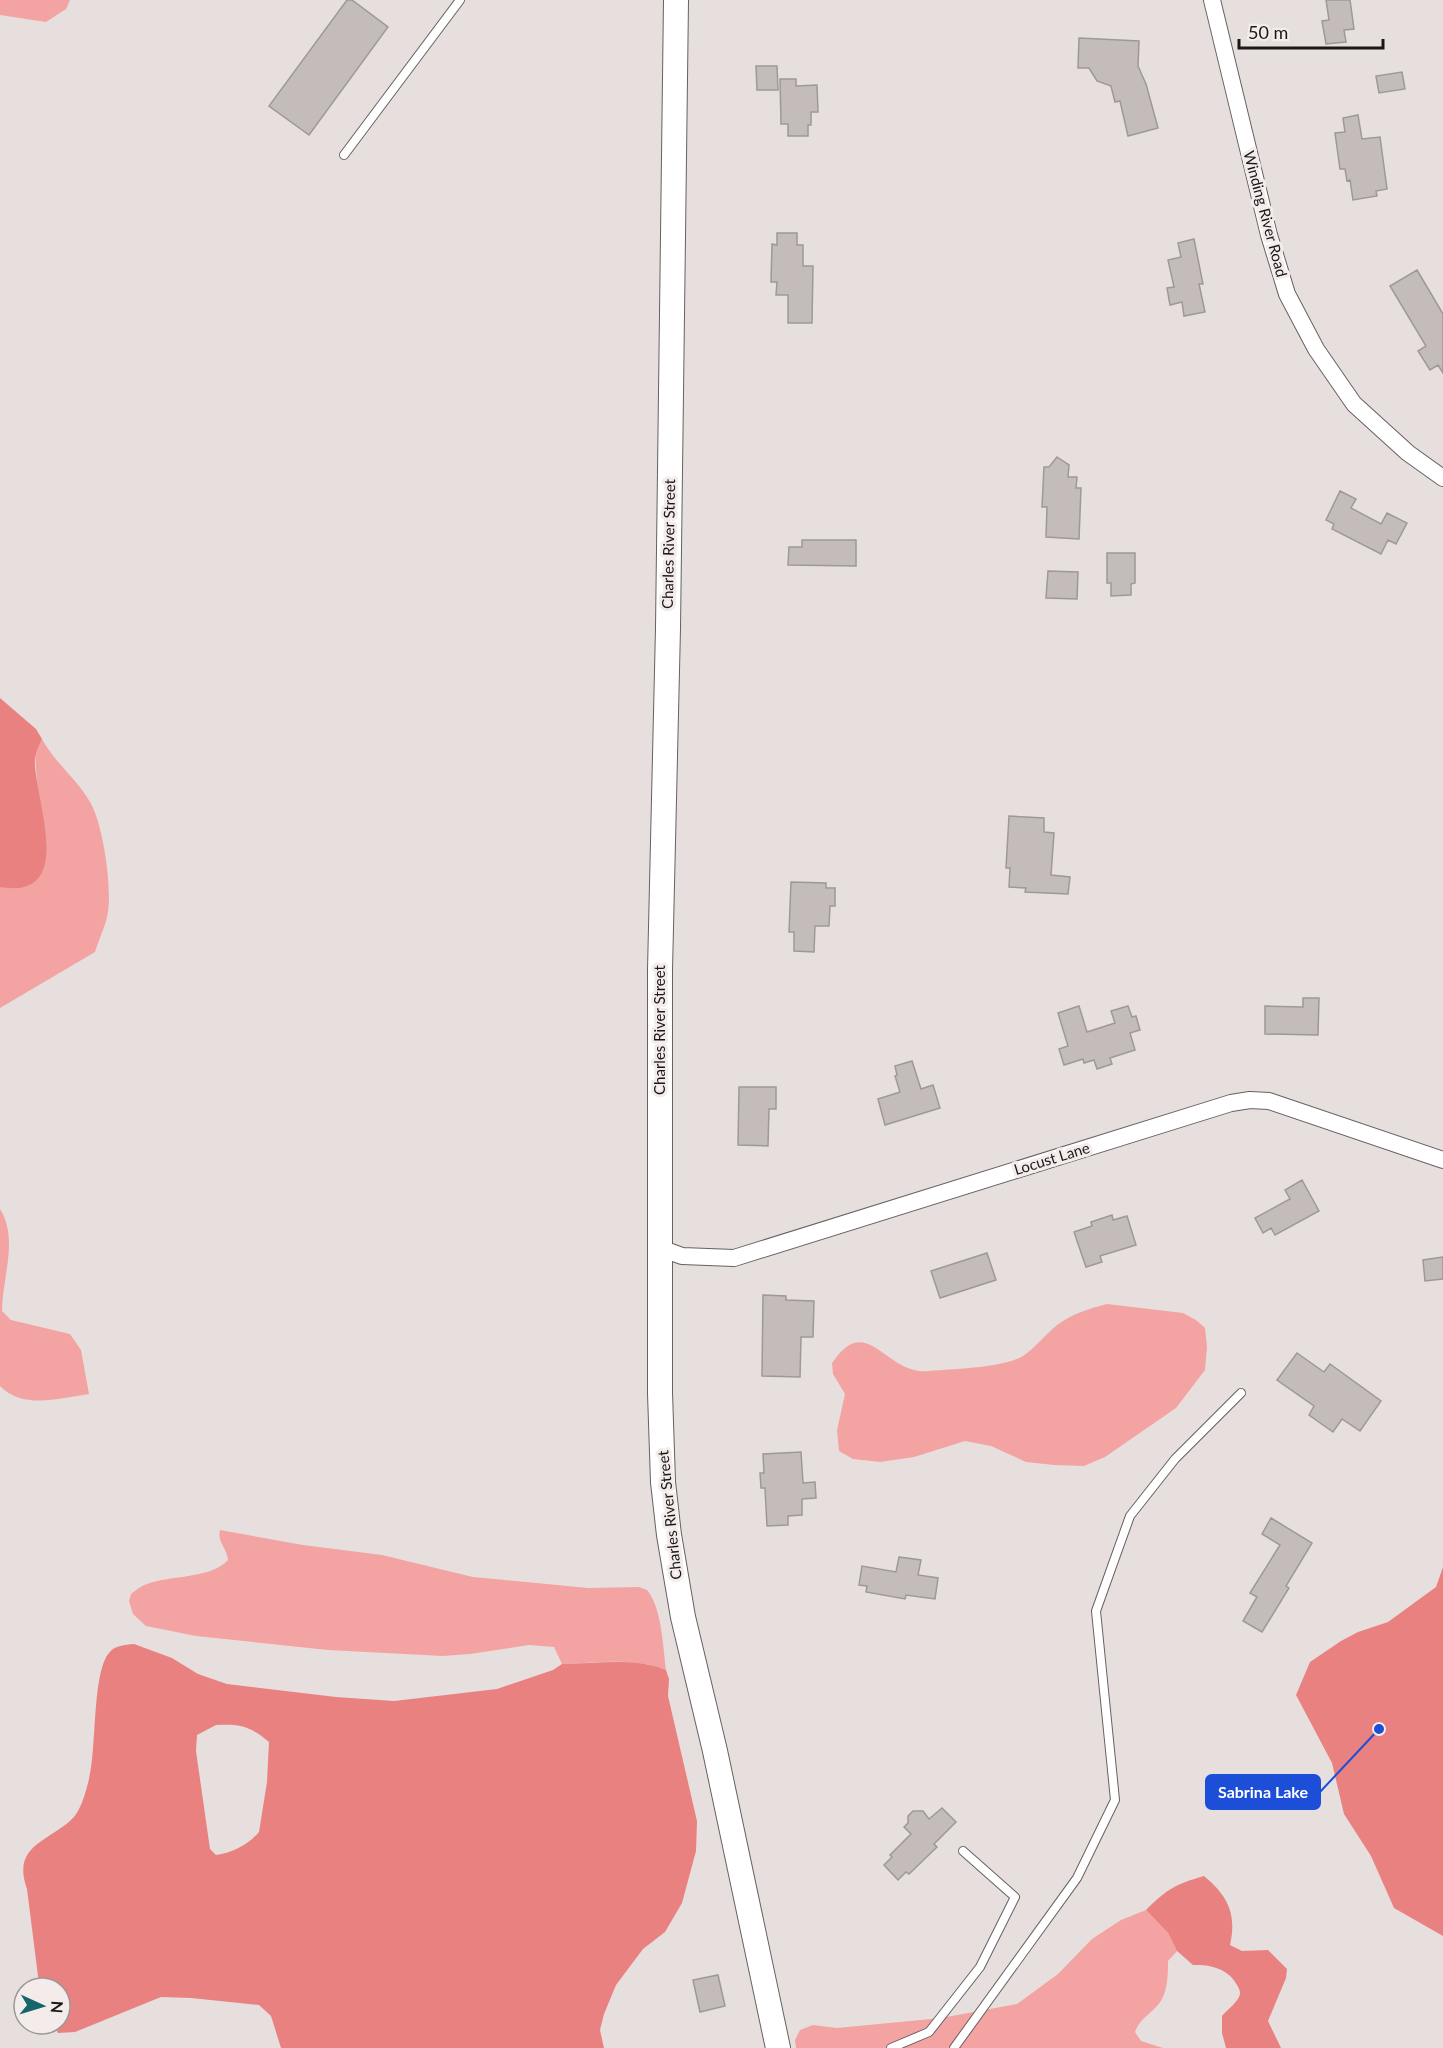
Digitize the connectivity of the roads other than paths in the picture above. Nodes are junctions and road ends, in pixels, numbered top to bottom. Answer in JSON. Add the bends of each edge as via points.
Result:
{"nodes":[{"id":1,"x":460,"y":0,"type":"edge"},
{"id":2,"x":676,"y":0,"type":"edge"},
{"id":3,"x":1212,"y":0,"type":"edge"},
{"id":4,"x":344,"y":154,"type":"dead end"},
{"id":5,"x":1443,"y":478,"type":"edge"},
{"id":6,"x":1443,"y":1160,"type":"edge"},
{"id":7,"x":660,"y":1248,"type":"junction"},
{"id":8,"x":1240,"y":1393,"type":"dead end"},
{"id":9,"x":963,"y":1851,"type":"dead end"},
{"id":10,"x":778,"y":2048,"type":"edge"},
{"id":11,"x":891,"y":2048,"type":"edge"},
{"id":12,"x":954,"y":2048,"type":"edge"}],
"edges":[{"from":1,"to":4,"type":"lane"},
{"from":2,"to":7,"type":"street","name":"Charles River Street","via":[[660,958]]},
{"from":3,"to":5,"type":"street","name":"Winding River Road","via":[[1269,236],[1287,294],[1316,349],[1353,404]]},
{"from":6,"to":7,"type":"street","name":"Locust Lane","via":[[1269,1101],[1250,1100],[734,1257],[682,1256]]},
{"from":7,"to":10,"type":"street","name":"Charles River Street","via":[[660,1405],[669,1535],[685,1630],[715,1751]]},
{"from":8,"to":12,"type":"lane","via":[[1175,1459],[1130,1516],[1096,1611],[1115,1800],[1077,1878]]},
{"from":9,"to":11,"type":"lane","via":[[1015,1897],[980,1967],[929,2032]]}]}
